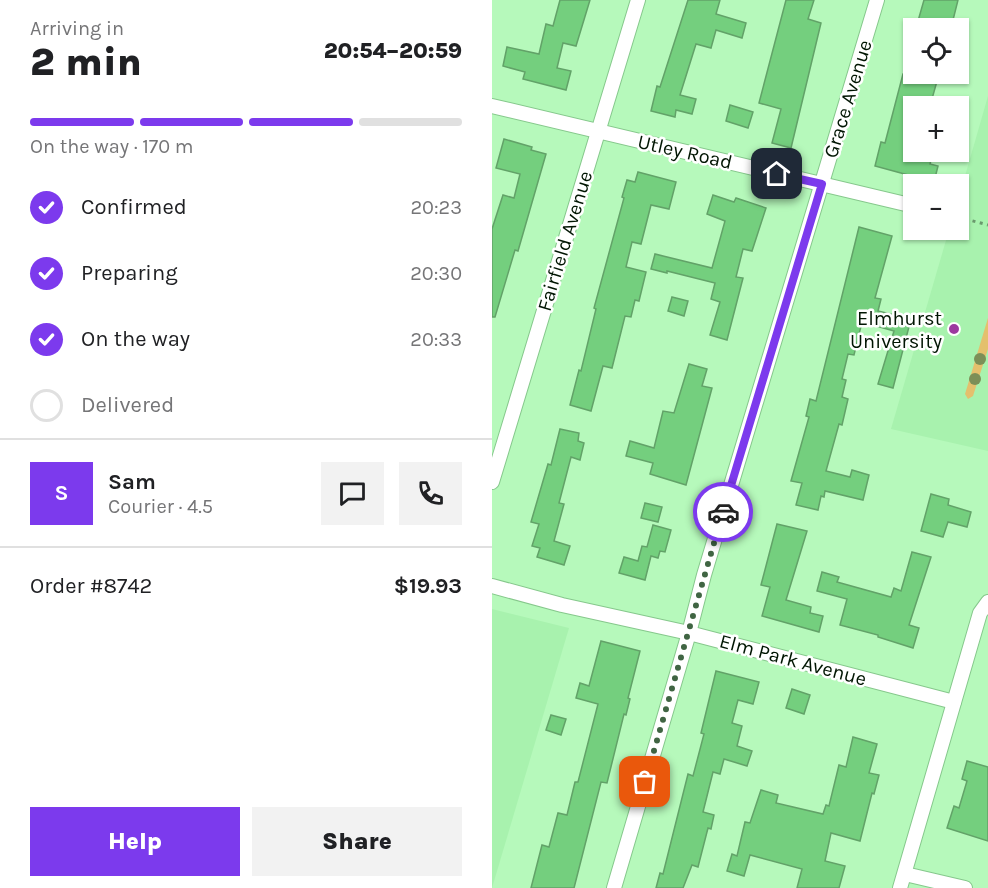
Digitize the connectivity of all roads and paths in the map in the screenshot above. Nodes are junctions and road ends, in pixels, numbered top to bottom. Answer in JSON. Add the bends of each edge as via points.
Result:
{"nodes":[{"id":1,"x":638,"y":0,"type":"edge"},
{"id":2,"x":877,"y":0,"type":"edge"},
{"id":3,"x":492,"y":105,"type":"edge"},
{"id":4,"x":598,"y":131,"type":"junction"},
{"id":5,"x":822,"y":184,"type":"junction"},
{"id":6,"x":903,"y":203,"type":"edge"},
{"id":7,"x":969,"y":220,"type":"edge"},
{"id":8,"x":988,"y":225,"type":"edge"},
{"id":9,"x":492,"y":482,"type":"edge"},
{"id":10,"x":492,"y":586,"type":"edge"},
{"id":11,"x":988,"y":602,"type":"edge"},
{"id":12,"x":689,"y":633,"type":"junction"},
{"id":13,"x":954,"y":702,"type":"junction"},
{"id":14,"x":905,"y":874,"type":"junction"},
{"id":15,"x":614,"y":888,"type":"edge"},
{"id":16,"x":900,"y":888,"type":"edge"},
{"id":17,"x":965,"y":888,"type":"edge"}],
"edges":[{"from":1,"to":4,"type":"street","name":"Fairfield Avenue"},
{"from":2,"to":5,"type":"street","name":"Grace Avenue"},
{"from":3,"to":4,"type":"street","name":"Utley Road"},
{"from":4,"to":5,"type":"street","name":"Utley Road"},
{"from":4,"to":9,"type":"street","name":"Fairfield Avenue"},
{"from":5,"to":6,"type":"street","name":"Utley Road"},
{"from":5,"to":12,"type":"street","name":"Grace Avenue"},
{"from":7,"to":8,"type":"path"},
{"from":10,"to":12,"type":"street","name":"Elm Park Avenue"},
{"from":11,"to":13,"type":"street","via":[[980,613]]},
{"from":12,"to":13,"type":"street","name":"Elm Park Avenue"},
{"from":12,"to":15,"type":"street","name":"Grace Avenue"},
{"from":13,"to":14,"type":"street"},
{"from":14,"to":16,"type":"street"},
{"from":14,"to":17,"type":"street"}]}
